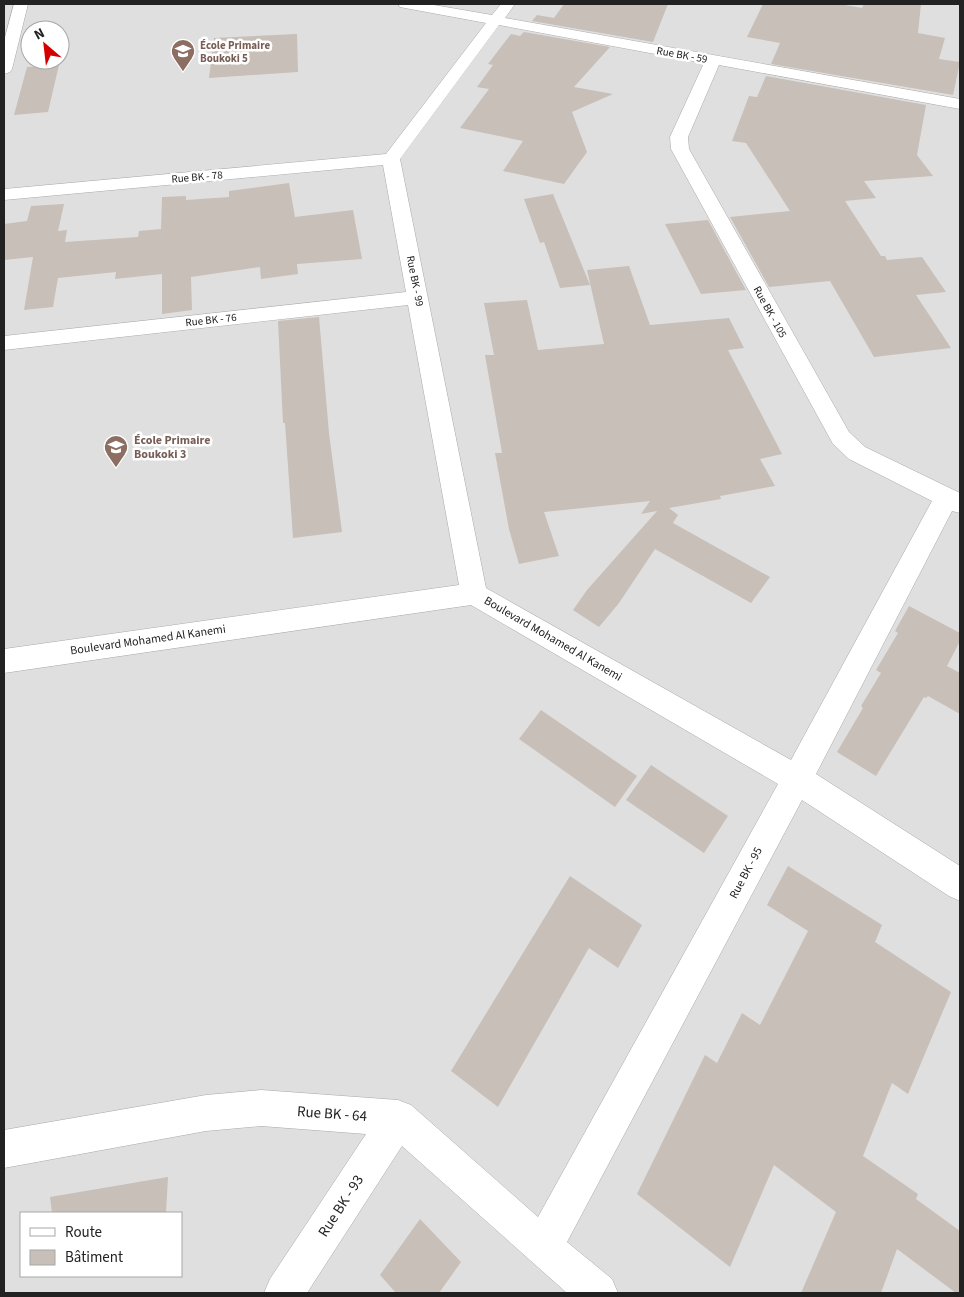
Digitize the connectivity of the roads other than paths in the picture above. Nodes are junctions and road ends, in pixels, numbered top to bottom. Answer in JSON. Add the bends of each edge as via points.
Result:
{"nodes":[{"id":1,"x":21,"y":4,"type":"edge"},
{"id":2,"x":405,"y":4,"type":"edge"},
{"id":3,"x":508,"y":4,"type":"edge"},
{"id":4,"x":494,"y":21,"type":"junction"},
{"id":5,"x":713,"y":61,"type":"junction"},
{"id":6,"x":4,"y":68,"type":"edge"},
{"id":7,"x":960,"y":104,"type":"edge"},
{"id":8,"x":391,"y":159,"type":"junction"},
{"id":9,"x":4,"y":195,"type":"edge"},
{"id":10,"x":418,"y":297,"type":"junction"},
{"id":11,"x":4,"y":343,"type":"edge"},
{"id":12,"x":953,"y":501,"type":"edge"},
{"id":13,"x":474,"y":594,"type":"junction"},
{"id":14,"x":4,"y":661,"type":"edge"},
{"id":15,"x":797,"y":779,"type":"junction"},
{"id":16,"x":960,"y":885,"type":"edge"},
{"id":17,"x":398,"y":1118,"type":"junction"},
{"id":18,"x":4,"y":1149,"type":"edge"},
{"id":19,"x":543,"y":1247,"type":"junction"},
{"id":20,"x":284,"y":1293,"type":"edge"},
{"id":21,"x":598,"y":1293,"type":"edge"}],
"edges":[{"from":1,"to":6,"type":"street"},
{"from":2,"to":4,"type":"street","name":"Rue BK - 59"},
{"from":3,"to":4,"type":"street"},
{"from":4,"to":5,"type":"street","name":"Rue BK - 59"},
{"from":4,"to":8,"type":"street"},
{"from":5,"to":7,"type":"street","name":"Rue BK - 59"},
{"from":5,"to":12,"type":"street","name":"Rue BK - 105","via":[[679,137],[680,149],[841,438],[857,453]]},
{"from":8,"to":9,"type":"street","name":"Rue BK - 78"},
{"from":8,"to":10,"type":"street","name":"Rue BK - 99"},
{"from":10,"to":11,"type":"street","name":"Rue BK - 76"},
{"from":10,"to":13,"type":"street","name":"Rue BK - 99"},
{"from":12,"to":15,"type":"street","name":"Rue BK - 95"},
{"from":13,"to":14,"type":"street","name":"Boulevard Mohamed Al Kanemi"},
{"from":13,"to":15,"type":"street","name":"Boulevard Mohamed Al Kanemi"},
{"from":15,"to":16,"type":"street","name":"Boulevard Mohamed Al Kanemi"},
{"from":15,"to":19,"type":"street","name":"Rue BK - 95"},
{"from":17,"to":18,"type":"street","name":"Rue BK - 64","via":[[261,1108],[206,1113]]},
{"from":17,"to":19,"type":"street"},
{"from":17,"to":20,"type":"street","name":"Rue BK - 93"},
{"from":19,"to":21,"type":"street"}]}
